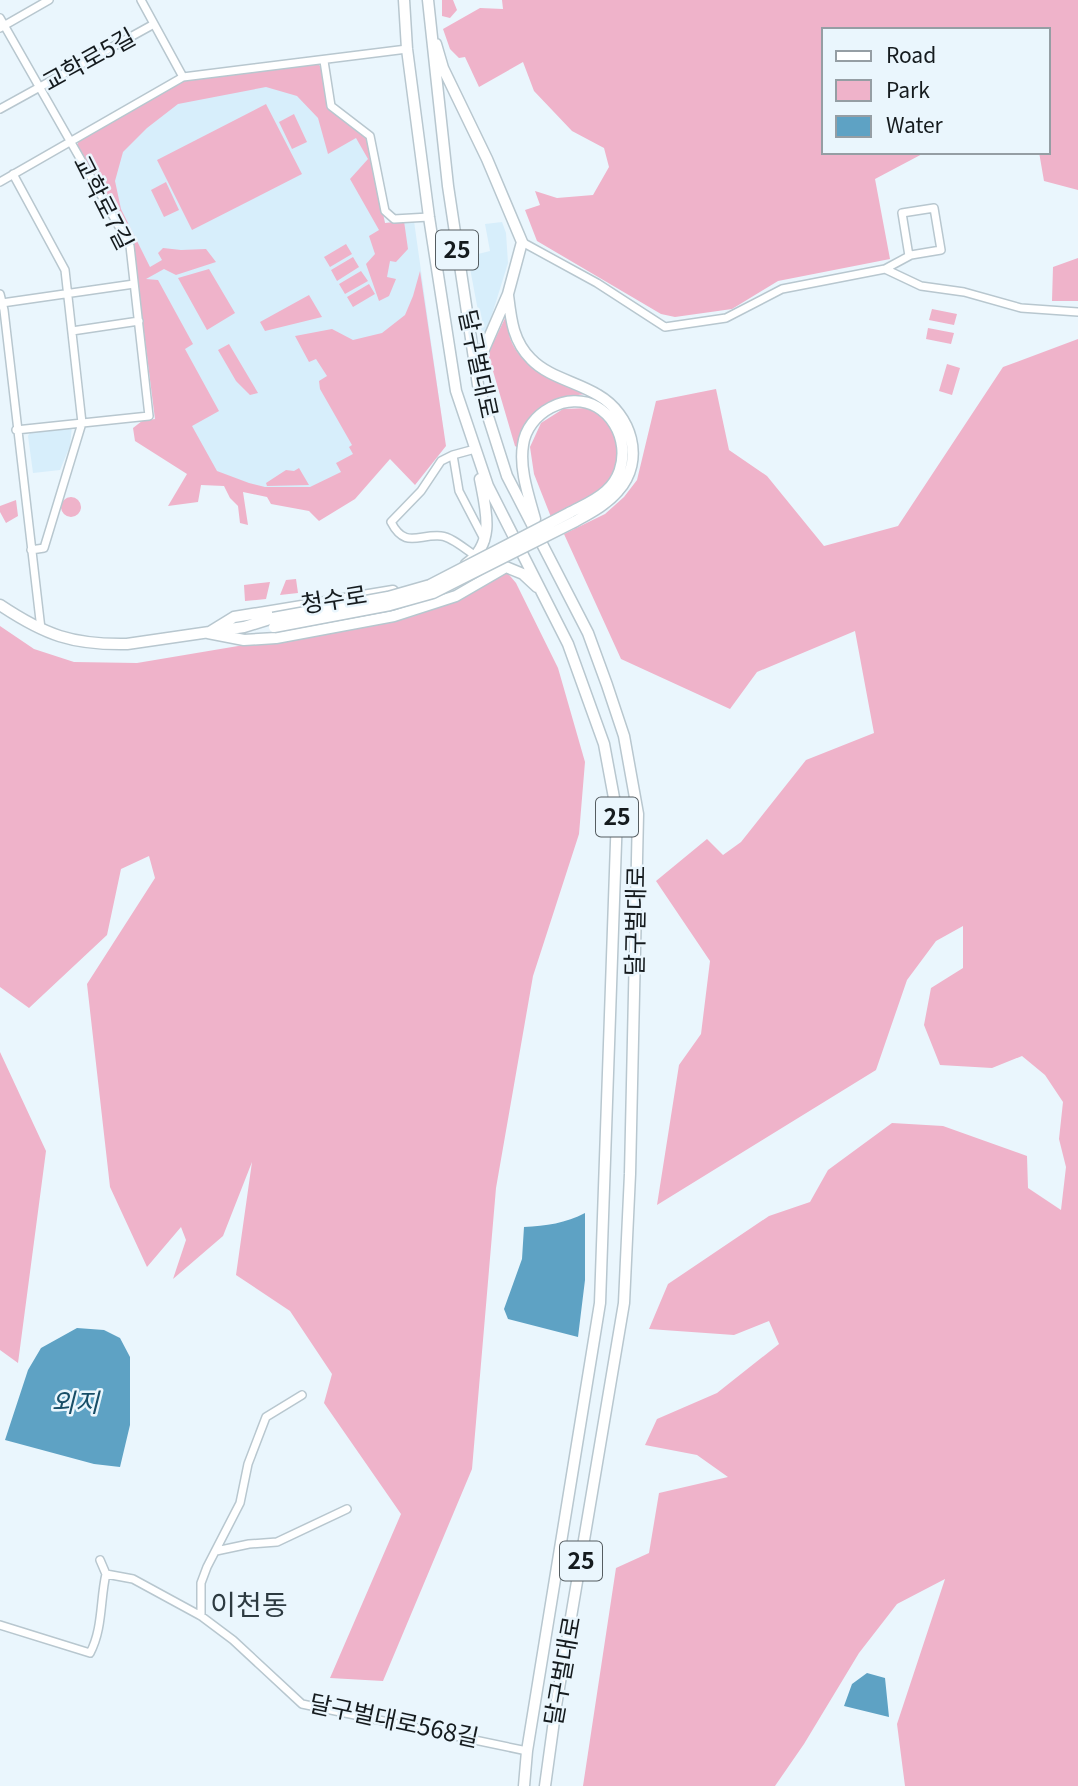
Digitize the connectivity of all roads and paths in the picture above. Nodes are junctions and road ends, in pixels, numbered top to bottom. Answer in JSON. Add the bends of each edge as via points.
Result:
{"nodes":[{"id":1,"x":49,"y":0,"type":"edge"},
{"id":2,"x":141,"y":0,"type":"edge"},
{"id":3,"x":404,"y":0,"type":"edge"},
{"id":4,"x":428,"y":0,"type":"edge"},
{"id":5,"x":428,"y":17,"type":"junction"},
{"id":6,"x":2,"y":23,"type":"edge"},
{"id":7,"x":154,"y":24,"type":"junction"},
{"id":8,"x":407,"y":49,"type":"junction"},
{"id":9,"x":324,"y":61,"type":"junction"},
{"id":10,"x":183,"y":77,"type":"junction"},
{"id":11,"x":39,"y":88,"type":"junction"},
{"id":12,"x":0,"y":109,"type":"edge"},
{"id":13,"x":70,"y":140,"type":"junction"},
{"id":14,"x":13,"y":174,"type":"junction"},
{"id":15,"x":0,"y":181,"type":"edge"},
{"id":16,"x":429,"y":218,"type":"junction"},
{"id":17,"x":522,"y":242,"type":"junction"},
{"id":18,"x":909,"y":256,"type":"junction"},
{"id":19,"x":885,"y":269,"type":"junction"},
{"id":20,"x":134,"y":284,"type":"junction"},
{"id":21,"x":508,"y":294,"type":"junction"},
{"id":22,"x":67,"y":295,"type":"junction"},
{"id":23,"x":1,"y":298,"type":"edge"},
{"id":24,"x":1078,"y":312,"type":"edge"},
{"id":25,"x":139,"y":321,"type":"junction"},
{"id":26,"x":72,"y":331,"type":"junction"},
{"id":27,"x":475,"y":370,"type":"junction"},
{"id":28,"x":82,"y":423,"type":"junction"},
{"id":29,"x":16,"y":430,"type":"junction"},
{"id":30,"x":477,"y":453,"type":"junction"},
{"id":31,"x":453,"y":455,"type":"junction"},
{"id":32,"x":571,"y":517,"type":"junction"},
{"id":33,"x":485,"y":541,"type":"junction"},
{"id":34,"x":31,"y":550,"type":"junction"},
{"id":35,"x":549,"y":554,"type":"junction"},
{"id":36,"x":476,"y":556,"type":"junction"},
{"id":37,"x":541,"y":590,"type":"junction"},
{"id":38,"x":0,"y":606,"type":"edge"},
{"id":39,"x":274,"y":628,"type":"junction"},
{"id":40,"x":41,"y":630,"type":"junction"},
{"id":41,"x":208,"y":633,"type":"junction"},
{"id":42,"x":302,"y":1395,"type":"dead end"},
{"id":43,"x":347,"y":1509,"type":"dead end"},
{"id":44,"x":216,"y":1551,"type":"junction"},
{"id":45,"x":100,"y":1560,"type":"dead end"},
{"id":46,"x":106,"y":1574,"type":"junction"},
{"id":47,"x":201,"y":1616,"type":"junction"},
{"id":48,"x":0,"y":1625,"type":"edge"},
{"id":49,"x":527,"y":1751,"type":"junction"},
{"id":50,"x":524,"y":1786,"type":"edge"},
{"id":51,"x":545,"y":1786,"type":"edge"}],
"edges":[{"from":1,"to":6,"type":"street"},
{"from":2,"to":7,"type":"street","name":"교학로5길"},
{"from":3,"to":8,"type":"main road","name":"달구벌대로","number":"25"},
{"from":4,"to":5,"type":"main road","name":"달구벌대로","number":"25"},
{"from":5,"to":17,"type":"main road","via":[[443,68]]},
{"from":5,"to":27,"type":"main road","name":"달구벌대로","number":"25"},
{"from":6,"to":11,"type":"street","name":"교학로7길"},
{"from":7,"to":10,"type":"street"},
{"from":7,"to":11,"type":"street","name":"교학로5길"},
{"from":8,"to":9,"type":"street"},
{"from":8,"to":16,"type":"main road","name":"달구벌대로","number":"25"},
{"from":9,"to":10,"type":"street"},
{"from":9,"to":16,"type":"street","via":[[331,106],[370,136],[385,211],[394,219]]},
{"from":10,"to":13,"type":"street"},
{"from":11,"to":12,"type":"street","name":"교학로5길"},
{"from":11,"to":13,"type":"street","name":"교학로7길"},
{"from":13,"to":14,"type":"street"},
{"from":13,"to":20,"type":"street","name":"교학로7길","via":[[130,246]]},
{"from":14,"to":15,"type":"street"},
{"from":14,"to":22,"type":"street","via":[[65,270]]},
{"from":16,"to":30,"type":"main road","name":"달구벌대로","number":"25","via":[[456,391]]},
{"from":17,"to":19,"type":"street","via":[[665,327],[726,318],[782,289]]},
{"from":17,"to":21,"type":"main road"},
{"from":18,"to":18,"type":"street","via":[[941,250],[934,208],[902,213]]},
{"from":18,"to":19,"type":"street"},
{"from":19,"to":24,"type":"street","via":[[921,286],[1021,308]]},
{"from":20,"to":22,"type":"street"},
{"from":20,"to":25,"type":"street","name":"교학로7길"},
{"from":21,"to":27,"type":"main road"},
{"from":21,"to":32,"type":"main road","via":[[514,334],[533,362],[609,402],[629,431],[634,454],[620,490],[601,507]]},
{"from":22,"to":23,"type":"street"},
{"from":22,"to":26,"type":"street"},
{"from":23,"to":29,"type":"street"},
{"from":25,"to":26,"type":"street"},
{"from":25,"to":28,"type":"street","name":"교학로7길","via":[[149,416]]},
{"from":26,"to":28,"type":"street"},
{"from":27,"to":35,"type":"main road","name":"달구벌대로","number":"25","via":[[507,476]]},
{"from":28,"to":29,"type":"street","name":"교학로7길"},
{"from":28,"to":34,"type":"street","via":[[44,548]]},
{"from":29,"to":34,"type":"street"},
{"from":30,"to":31,"type":"street","name":"달구벌대로"},
{"from":30,"to":33,"type":"main road","via":[[487,515]]},
{"from":30,"to":37,"type":"main road","name":"달구벌대로","number":"25","via":[[492,495]]},
{"from":31,"to":33,"type":"street","via":[[459,491]]},
{"from":31,"to":36,"type":"street","name":"달구벌대로","via":[[441,461],[421,491],[391,522],[404,538],[443,536]]},
{"from":32,"to":35,"type":"main road","via":[[616,480],[623,459],[614,423],[597,407],[575,401],[556,405],[533,420],[523,442],[522,465]]},
{"from":32,"to":39,"type":"main road","bridge":true,"via":[[430,585]]},
{"from":33,"to":36,"type":"main road"},
{"from":34,"to":40,"type":"street"},
{"from":35,"to":51,"type":"main road","name":"달구벌대로","number":"25","via":[[588,633],[615,706],[638,814],[624,1303]]},
{"from":36,"to":41,"type":"main road","name":"청수로","via":[[435,580],[234,617]]},
{"from":37,"to":39,"type":"main road","name":"청수로","via":[[506,567],[456,596],[394,617]]},
{"from":37,"to":49,"type":"main road","name":"달구벌대로","number":"25","via":[[568,643],[593,711],[609,764],[617,814],[600,1303]]},
{"from":38,"to":40,"type":"main road","name":"청수로"},
{"from":39,"to":41,"type":"main road","name":"청수로"},
{"from":39,"to":41,"type":"main road","via":[[244,640]]},
{"from":40,"to":41,"type":"main road","name":"청수로","via":[[68,640],[108,645]]},
{"from":42,"to":44,"type":"street","via":[[266,1417],[248,1464],[240,1503]]},
{"from":43,"to":44,"type":"street","via":[[277,1542]]},
{"from":44,"to":47,"type":"street","via":[[201,1583]]},
{"from":45,"to":46,"type":"street"},
{"from":46,"to":47,"type":"street","name":"달구벌대로568길","via":[[133,1579]]},
{"from":46,"to":48,"type":"street","via":[[96,1642],[90,1653]]},
{"from":47,"to":49,"type":"street","name":"달구벌대로568길","via":[[302,1704]]},
{"from":49,"to":50,"type":"main road","name":"달구벌대로","number":"25"}]}
